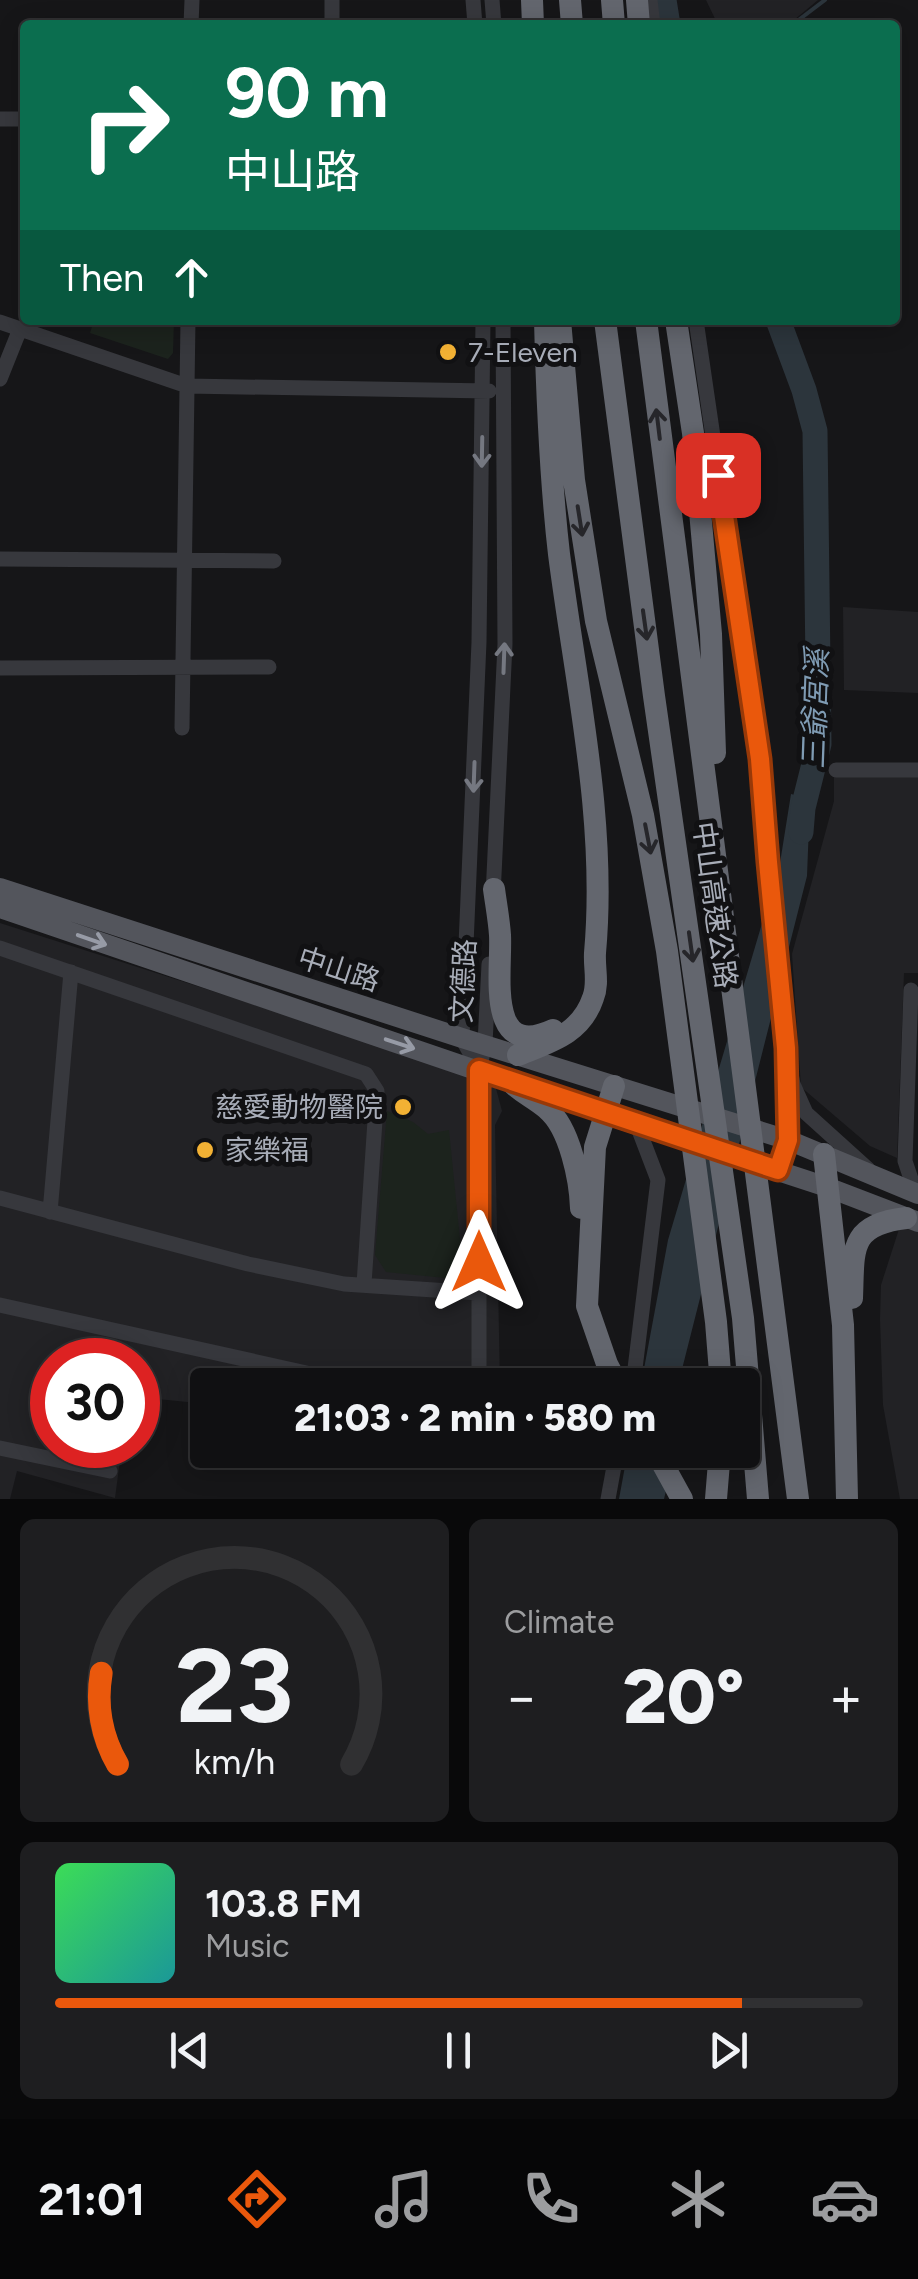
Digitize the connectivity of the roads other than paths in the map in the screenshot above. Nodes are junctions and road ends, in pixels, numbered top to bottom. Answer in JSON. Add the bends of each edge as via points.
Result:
{"nodes":[{"id":1,"x":0,"y":322,"type":"edge"},
{"id":2,"x":188,"y":325,"type":"edge"},
{"id":3,"x":483,"y":325,"type":"edge"},
{"id":4,"x":502,"y":325,"type":"edge"},
{"id":5,"x":545,"y":325,"type":"edge"},
{"id":6,"x":560,"y":325,"type":"edge"},
{"id":7,"x":606,"y":325,"type":"edge"},
{"id":8,"x":647,"y":325,"type":"edge"},
{"id":9,"x":677,"y":325,"type":"edge"},
{"id":10,"x":697,"y":325,"type":"edge"},
{"id":11,"x":20,"y":330,"type":"junction"},
{"id":12,"x":0,"y":378,"type":"edge"},
{"id":13,"x":187,"y":386,"type":"junction"},
{"id":14,"x":482,"y":391,"type":"junction"},
{"id":15,"x":503,"y":391,"type":"junction"},
{"id":16,"x":184,"y":559,"type":"junction"},
{"id":17,"x":0,"y":560,"type":"edge"},
{"id":18,"x":274,"y":561,"type":"dead end"},
{"id":19,"x":269,"y":667,"type":"dead end"},
{"id":20,"x":0,"y":668,"type":"edge"},
{"id":21,"x":183,"y":668,"type":"junction"},
{"id":22,"x":182,"y":728,"type":"dead end"},
{"id":23,"x":836,"y":770,"type":"dead end"},
{"id":24,"x":918,"y":770,"type":"edge"},
{"id":25,"x":0,"y":888,"type":"edge"},
{"id":26,"x":494,"y":888,"type":"junction"},
{"id":27,"x":720,"y":901,"type":"junction"},
{"id":28,"x":0,"y":908,"type":"edge"},
{"id":29,"x":0,"y":948,"type":"edge"},
{"id":30,"x":595,"y":962,"type":"junction"},
{"id":31,"x":71,"y":972,"type":"junction"},
{"id":32,"x":911,"y":990,"type":"dead end"},
{"id":33,"x":462,"y":1038,"type":"junction"},
{"id":34,"x":485,"y":1044,"type":"junction"},
{"id":35,"x":786,"y":1048,"type":"junction"},
{"id":36,"x":518,"y":1055,"type":"junction"},
{"id":37,"x":479,"y":1070,"type":"junction"},
{"id":38,"x":508,"y":1080,"type":"junction"},
{"id":39,"x":614,"y":1086,"type":"junction"},
{"id":40,"x":605,"y":1113,"type":"junction"},
{"id":41,"x":637,"y":1124,"type":"junction"},
{"id":42,"x":788,"y":1140,"type":"junction"},
{"id":43,"x":824,"y":1154,"type":"junction"},
{"id":44,"x":771,"y":1168,"type":"junction"},
{"id":45,"x":878,"y":1176,"type":"junction"},
{"id":46,"x":827,"y":1187,"type":"junction"},
{"id":47,"x":918,"y":1192,"type":"edge"},
{"id":48,"x":0,"y":1198,"type":"edge"},
{"id":49,"x":50,"y":1212,"type":"junction"},
{"id":50,"x":912,"y":1220,"type":"edge"},
{"id":51,"x":364,"y":1284,"type":"junction"},
{"id":52,"x":479,"y":1293,"type":"junction"},
{"id":53,"x":0,"y":1304,"type":"edge"},
{"id":54,"x":587,"y":1306,"type":"junction"},
{"id":55,"x":843,"y":1325,"type":"junction"},
{"id":56,"x":285,"y":1368,"type":"edge"},
{"id":57,"x":478,"y":1368,"type":"edge"},
{"id":58,"x":615,"y":1368,"type":"edge"},
{"id":59,"x":624,"y":1368,"type":"edge"},
{"id":60,"x":720,"y":1368,"type":"edge"},
{"id":61,"x":845,"y":1380,"type":"junction"},
{"id":62,"x":0,"y":1448,"type":"edge"},
{"id":63,"x":614,"y":1468,"type":"edge"},
{"id":64,"x":664,"y":1468,"type":"edge"},
{"id":65,"x":719,"y":1468,"type":"edge"},
{"id":66,"x":110,"y":1471,"type":"dead end"},
{"id":67,"x":608,"y":1499,"type":"edge"},
{"id":68,"x":682,"y":1499,"type":"edge"},
{"id":69,"x":716,"y":1499,"type":"edge"},
{"id":70,"x":758,"y":1499,"type":"edge"},
{"id":71,"x":798,"y":1499,"type":"edge"},
{"id":72,"x":847,"y":1499,"type":"edge"},
{"id":73,"x":862,"y":1499,"type":"edge"}],
"edges":[{"from":1,"to":11,"type":"street"},
{"from":2,"to":13,"type":"street"},
{"from":3,"to":14,"type":"street","name":"文德路"},
{"from":4,"to":15,"type":"street","name":"文德路"},
{"from":5,"to":30,"type":"highway","via":[[549,456],[592,792]]},
{"from":6,"to":60,"type":"highway","one_way":true,"via":[[574,480],[596,621],[661,912]]},
{"from":7,"to":70,"type":"highway","name":"中山高速公路","one_way":true,"via":[[743,1318]]},
{"from":27,"to":8,"type":"highway","name":"中山高速公路","one_way":true},
{"from":9,"to":27,"type":"highway","via":[[710,634]]},
{"from":10,"to":35,"type":"street","via":[[760,759]]},
{"from":11,"to":12,"type":"street"},
{"from":11,"to":13,"type":"street"},
{"from":13,"to":14,"type":"street"},
{"from":13,"to":16,"type":"street"},
{"from":14,"to":15,"type":"street"},
{"from":14,"to":33,"type":"street","name":"文德路","one_way":true,"via":[[480,642]]},
{"from":26,"to":15,"type":"street","name":"文德路","one_way":true,"via":[[505,644]]},
{"from":16,"to":17,"type":"street"},
{"from":16,"to":18,"type":"street"},
{"from":16,"to":21,"type":"street"},
{"from":19,"to":21,"type":"street"},
{"from":20,"to":21,"type":"street"},
{"from":21,"to":22,"type":"street"},
{"from":23,"to":24,"type":"street"},
{"from":25,"to":33,"type":"main road","name":"中山路"},
{"from":26,"to":30,"type":"highway","via":[[500,1010],[517,1034],[541,1035],[565,1022],[583,1001]]},
{"from":26,"to":34,"type":"street","name":"文德路"},
{"from":27,"to":71,"type":"highway","name":"中山高速公路"},
{"from":28,"to":37,"type":"main road","name":"中山路","one_way":true},
{"from":29,"to":31,"type":"street"},
{"from":30,"to":36,"type":"highway","via":[[596,992],[577,1026]]},
{"from":31,"to":49,"type":"street"},
{"from":31,"to":51,"type":"street","via":[[366,1074],[377,1091]]},
{"from":32,"to":47,"type":"street","via":[[905,1161]]},
{"from":33,"to":34,"type":"main road","name":"中山路"},
{"from":33,"to":37,"type":"street","name":"文德路"},
{"from":34,"to":36,"type":"main road","name":"中山路"},
{"from":34,"to":37,"type":"street","name":"文德路"},
{"from":35,"to":42,"type":"street"},
{"from":35,"to":45,"type":"street","via":[[806,1113]]},
{"from":36,"to":39,"type":"main road","name":"中山路"},
{"from":37,"to":38,"type":"main road","name":"中山路"},
{"from":37,"to":52,"type":"street"},
{"from":38,"to":40,"type":"main road","name":"中山路"},
{"from":38,"to":54,"type":"highway","via":[[554,1116],[566,1141],[580,1192]]},
{"from":39,"to":40,"type":"highway"},
{"from":39,"to":42,"type":"main road","name":"中山路"},
{"from":40,"to":41,"type":"main road","name":"中山路"},
{"from":40,"to":54,"type":"highway","via":[[595,1147]]},
{"from":41,"to":44,"type":"main road","name":"中山路"},
{"from":41,"to":59,"type":"street","via":[[658,1180]]},
{"from":42,"to":43,"type":"main road"},
{"from":42,"to":44,"type":"street"},
{"from":43,"to":45,"type":"main road"},
{"from":43,"to":46,"type":"highway"},
{"from":44,"to":46,"type":"main road"},
{"from":45,"to":47,"type":"main road"},
{"from":46,"to":50,"type":"main road"},
{"from":46,"to":55,"type":"highway"},
{"from":48,"to":49,"type":"street"},
{"from":49,"to":51,"type":"street","via":[[248,1264]]},
{"from":50,"to":55,"type":"highway","via":[[877,1224],[860,1239]]},
{"from":51,"to":52,"type":"street"},
{"from":52,"to":57,"type":"street"},
{"from":53,"to":56,"type":"street"},
{"from":54,"to":58,"type":"highway"},
{"from":55,"to":61,"type":"highway"},
{"from":61,"to":72,"type":"highway"},
{"from":61,"to":73,"type":"highway"},
{"from":62,"to":66,"type":"street"},
{"from":63,"to":67,"type":"street"},
{"from":64,"to":68,"type":"highway"},
{"from":65,"to":69,"type":"highway"}]}
